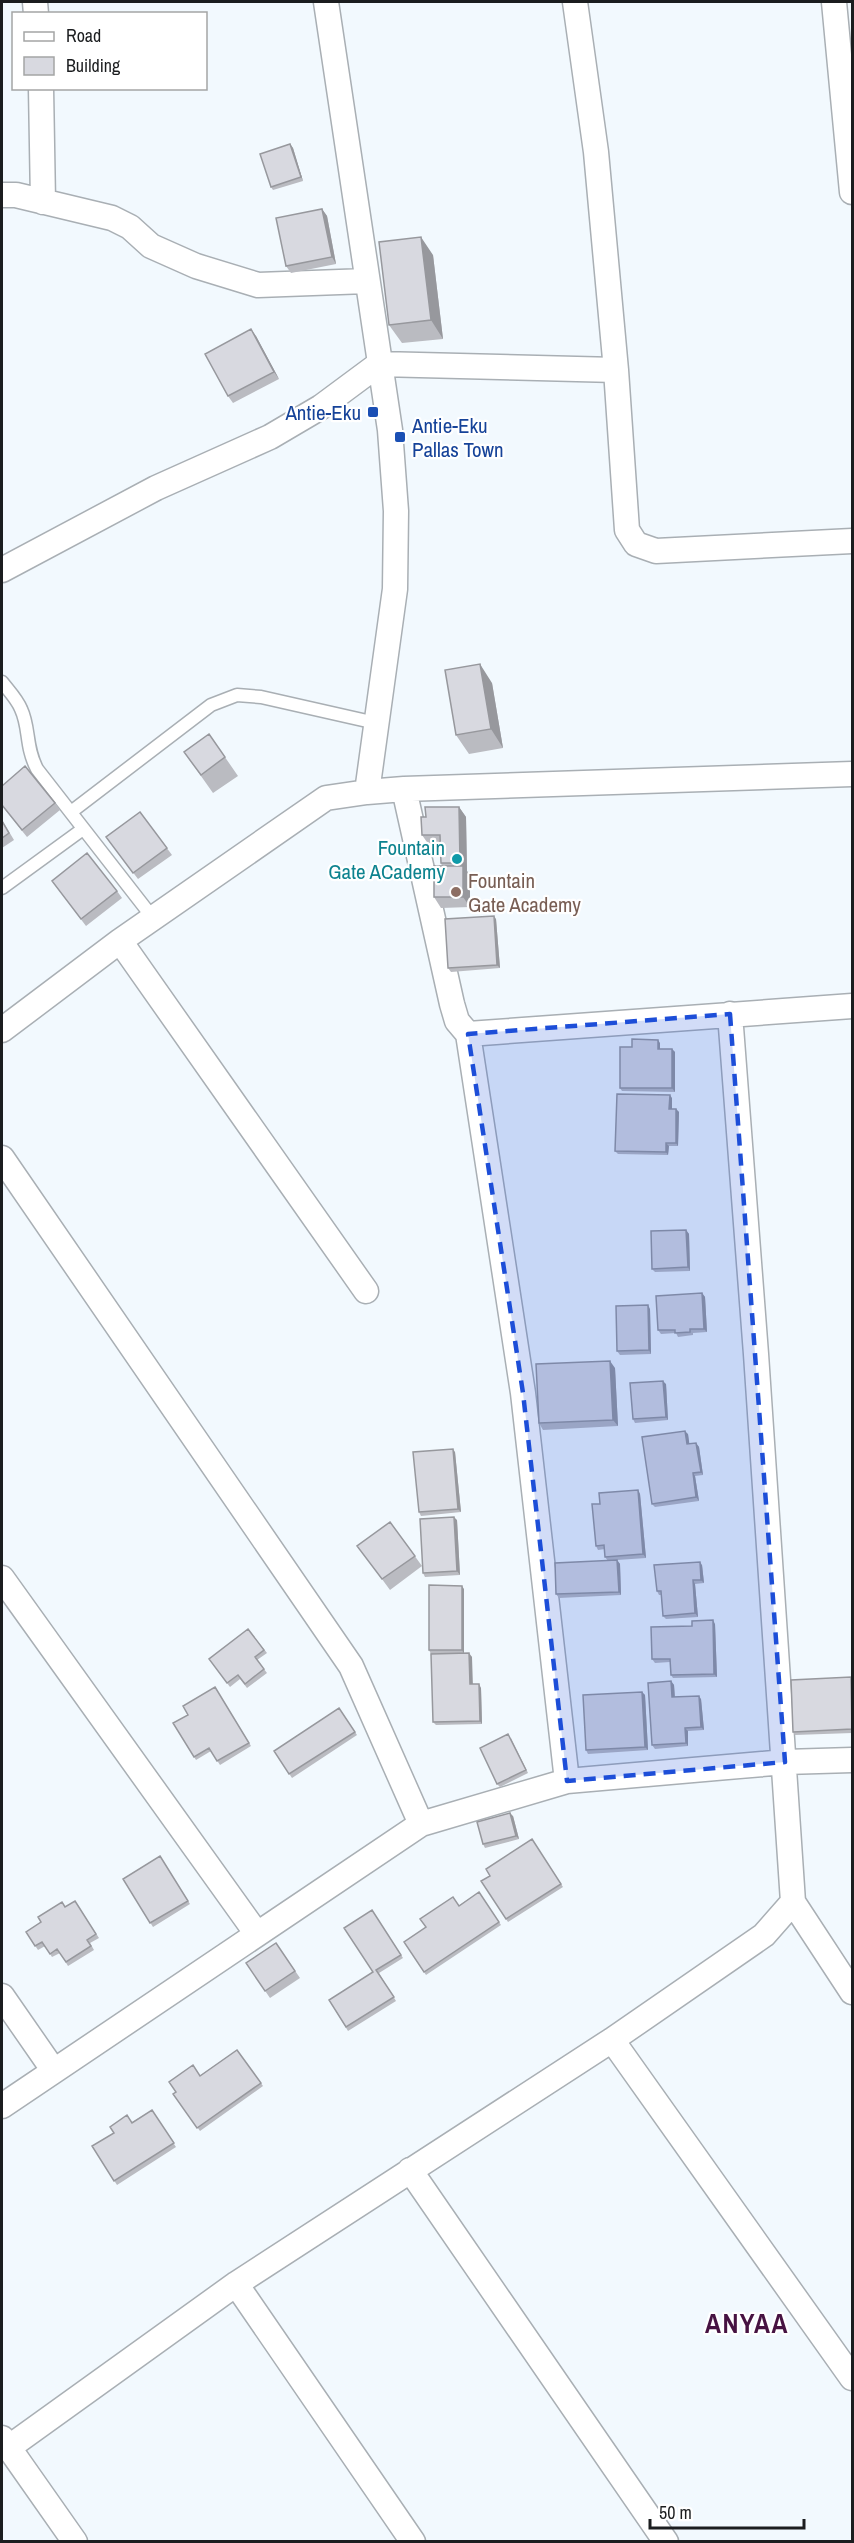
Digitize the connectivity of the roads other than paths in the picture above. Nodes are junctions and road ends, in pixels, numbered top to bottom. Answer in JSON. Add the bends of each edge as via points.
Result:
{"nodes":[{"id":1,"x":326,"y":2,"type":"edge"},
{"id":2,"x":575,"y":2,"type":"edge"},
{"id":3,"x":834,"y":2,"type":"edge"},
{"id":4,"x":41,"y":90,"type":"edge"},
{"id":5,"x":852,"y":192,"type":"edge"},
{"id":6,"x":2,"y":195,"type":"edge"},
{"id":7,"x":44,"y":202,"type":"junction"},
{"id":8,"x":367,"y":281,"type":"junction"},
{"id":9,"x":379,"y":364,"type":"junction"},
{"id":10,"x":616,"y":370,"type":"junction"},
{"id":11,"x":852,"y":540,"type":"edge"},
{"id":12,"x":2,"y":570,"type":"edge"},
{"id":13,"x":2,"y":682,"type":"edge"},
{"id":14,"x":376,"y":723,"type":"junction"},
{"id":15,"x":852,"y":774,"type":"edge"},
{"id":16,"x":404,"y":789,"type":"junction"},
{"id":17,"x":367,"y":792,"type":"junction"},
{"id":18,"x":70,"y":812,"type":"junction"},
{"id":19,"x":83,"y":829,"type":"junction"},
{"id":20,"x":2,"y":888,"type":"edge"},
{"id":21,"x":153,"y":918,"type":"junction"},
{"id":22,"x":120,"y":941,"type":"junction"},
{"id":23,"x":852,"y":1006,"type":"edge"},
{"id":24,"x":730,"y":1014,"type":"junction"},
{"id":25,"x":2,"y":1030,"type":"edge"},
{"id":26,"x":468,"y":1034,"type":"junction"},
{"id":27,"x":2,"y":1158,"type":"edge"},
{"id":28,"x":366,"y":1291,"type":"dead end"},
{"id":29,"x":2,"y":1578,"type":"edge"},
{"id":30,"x":852,"y":1760,"type":"edge"},
{"id":31,"x":785,"y":1762,"type":"junction"},
{"id":32,"x":567,"y":1780,"type":"junction"},
{"id":33,"x":421,"y":1824,"type":"junction"},
{"id":34,"x":793,"y":1902,"type":"junction"},
{"id":35,"x":257,"y":1934,"type":"junction"},
{"id":36,"x":852,"y":1992,"type":"edge"},
{"id":37,"x":2,"y":1996,"type":"edge"},
{"id":38,"x":612,"y":2040,"type":"junction"},
{"id":39,"x":54,"y":2071,"type":"junction"},
{"id":40,"x":2,"y":2106,"type":"edge"},
{"id":41,"x":410,"y":2170,"type":"junction"},
{"id":42,"x":236,"y":2284,"type":"junction"},
{"id":43,"x":852,"y":2378,"type":"edge"},
{"id":44,"x":5,"y":2443,"type":"edge"},
{"id":45,"x":75,"y":2541,"type":"edge"},
{"id":46,"x":413,"y":2541,"type":"edge"},
{"id":47,"x":666,"y":2541,"type":"edge"}],
"edges":[{"from":1,"to":8,"type":"street"},
{"from":2,"to":10,"type":"street","via":[[596,152]]},
{"from":3,"to":5,"type":"street"},
{"from":4,"to":7,"type":"street"},
{"from":6,"to":7,"type":"street"},
{"from":7,"to":8,"type":"street","via":[[112,218],[130,227],[151,246],[196,266],[258,285]]},
{"from":8,"to":9,"type":"street"},
{"from":9,"to":10,"type":"street"},
{"from":9,"to":12,"type":"street","via":[[321,407],[270,437],[156,488]]},
{"from":9,"to":14,"type":"street","via":[[390,430],[396,511],[395,589]]},
{"from":10,"to":11,"type":"street","via":[[627,530],[636,544],[656,551]]},
{"from":13,"to":18,"type":"lane","via":[[21,708],[29,754]]},
{"from":14,"to":17,"type":"street"},
{"from":14,"to":18,"type":"lane","via":[[237,695],[211,705]]},
{"from":15,"to":16,"type":"street"},
{"from":16,"to":17,"type":"street"},
{"from":16,"to":26,"type":"street","via":[[452,1004],[457,1022]]},
{"from":17,"to":21,"type":"street","via":[[326,798]]},
{"from":18,"to":19,"type":"lane"},
{"from":19,"to":20,"type":"lane"},
{"from":19,"to":21,"type":"lane"},
{"from":21,"to":22,"type":"street"},
{"from":22,"to":25,"type":"street"},
{"from":22,"to":28,"type":"street"},
{"from":23,"to":24,"type":"street"},
{"from":24,"to":26,"type":"street"},
{"from":24,"to":31,"type":"street"},
{"from":26,"to":32,"type":"street","via":[[523,1393]]},
{"from":27,"to":33,"type":"street","via":[[351,1666]]},
{"from":29,"to":35,"type":"street"},
{"from":30,"to":31,"type":"street"},
{"from":31,"to":32,"type":"street"},
{"from":31,"to":34,"type":"street"},
{"from":32,"to":33,"type":"street"},
{"from":33,"to":35,"type":"street"},
{"from":34,"to":36,"type":"street"},
{"from":34,"to":38,"type":"street","via":[[764,1935]]},
{"from":35,"to":39,"type":"street"},
{"from":37,"to":39,"type":"street"},
{"from":38,"to":41,"type":"street"},
{"from":38,"to":43,"type":"street"},
{"from":39,"to":40,"type":"street"},
{"from":41,"to":42,"type":"street"},
{"from":41,"to":47,"type":"street"},
{"from":42,"to":44,"type":"street"},
{"from":42,"to":46,"type":"street"},
{"from":44,"to":45,"type":"street"}]}
